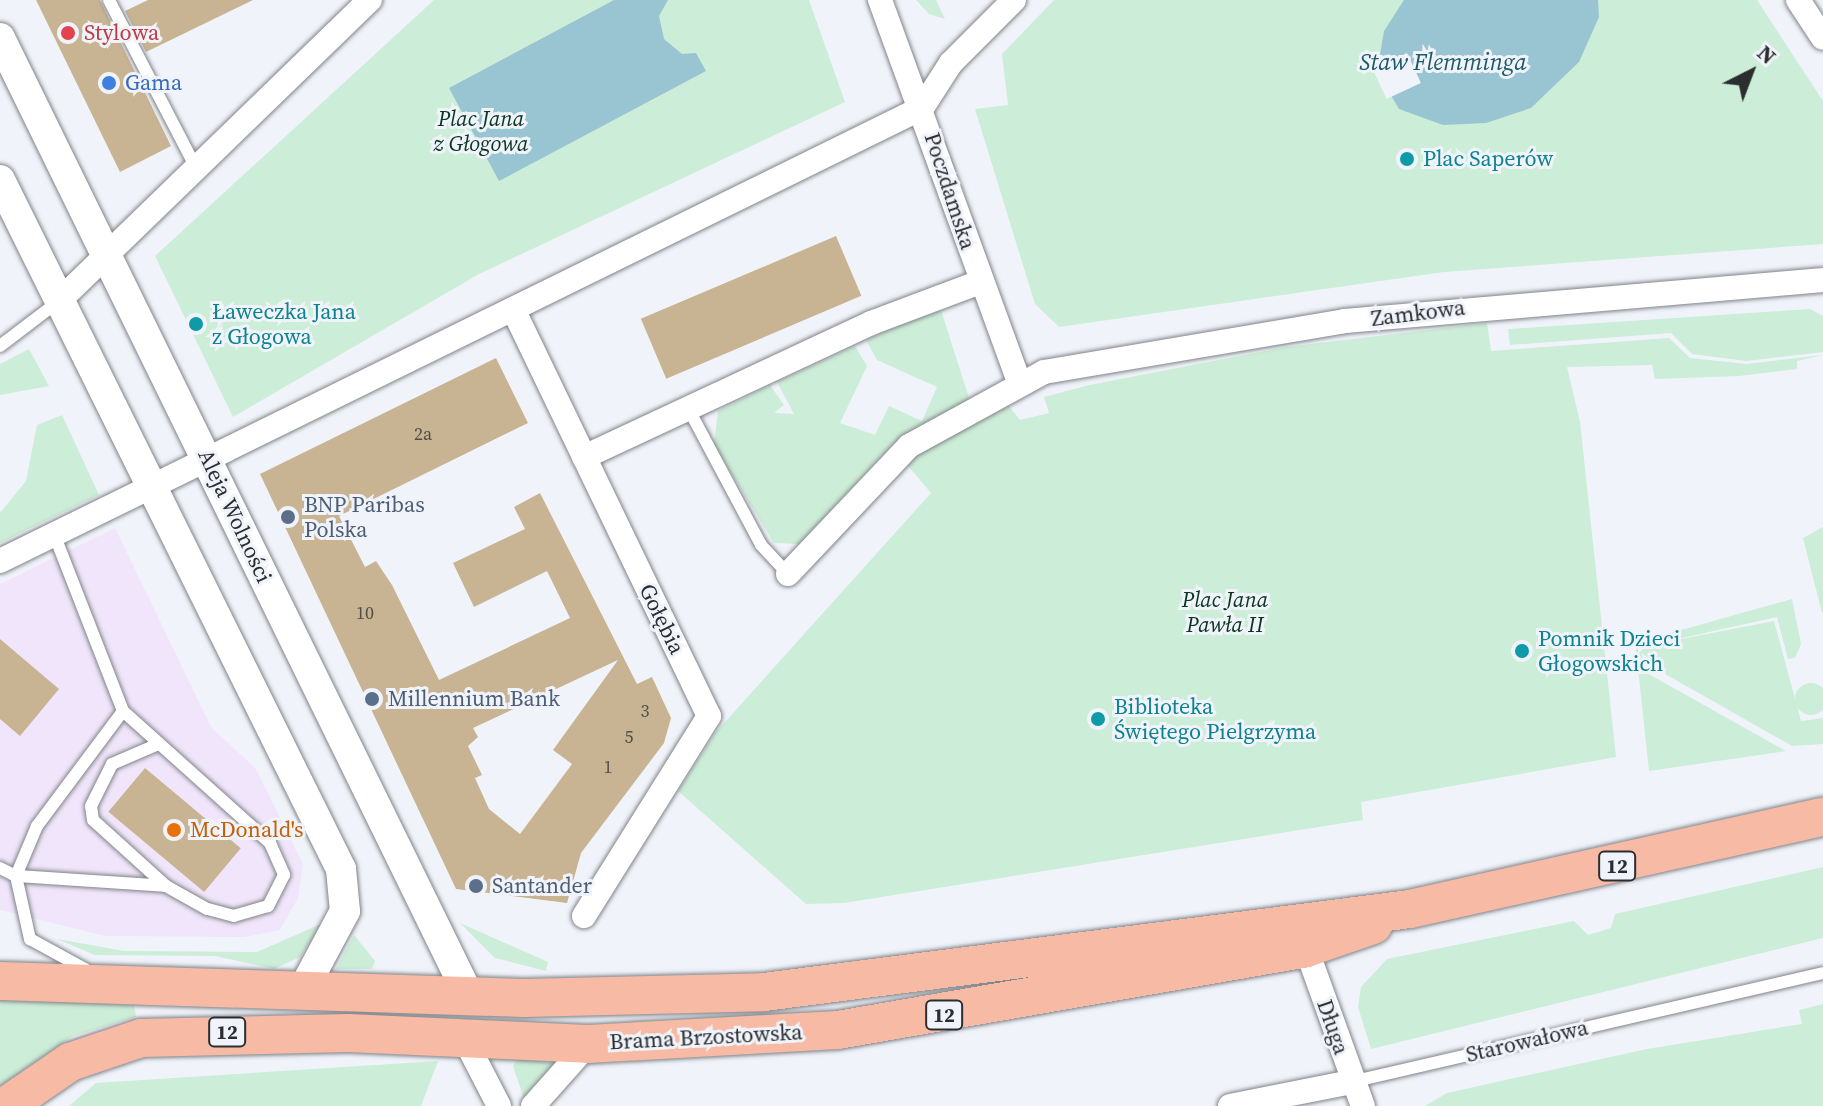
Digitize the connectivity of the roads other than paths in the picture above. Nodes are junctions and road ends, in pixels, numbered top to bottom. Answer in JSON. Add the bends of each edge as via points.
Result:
{"nodes":[{"id":1,"x":109,"y":0,"type":"edge"},
{"id":2,"x":370,"y":0,"type":"edge"},
{"id":3,"x":880,"y":0,"type":"edge"},
{"id":4,"x":1014,"y":0,"type":"edge"},
{"id":5,"x":1798,"y":0,"type":"edge"},
{"id":6,"x":0,"y":38,"type":"edge"},
{"id":7,"x":1823,"y":38,"type":"edge"},
{"id":8,"x":922,"y":108,"type":"junction"},
{"id":9,"x":194,"y":164,"type":"junction"},
{"id":10,"x":0,"y":180,"type":"edge"},
{"id":11,"x":106,"y":251,"type":"junction"},
{"id":12,"x":1823,"y":280,"type":"edge"},
{"id":13,"x":980,"y":282,"type":"junction"},
{"id":14,"x":59,"y":301,"type":"junction"},
{"id":15,"x":513,"y":309,"type":"junction"},
{"id":16,"x":0,"y":346,"type":"edge"},
{"id":17,"x":1019,"y":382,"type":"junction"},
{"id":18,"x":688,"y":408,"type":"junction"},
{"id":19,"x":584,"y":457,"type":"junction"},
{"id":20,"x":209,"y":461,"type":"junction"},
{"id":21,"x":148,"y":488,"type":"junction"},
{"id":22,"x":54,"y":534,"type":"junction"},
{"id":23,"x":0,"y":561,"type":"edge"},
{"id":24,"x":788,"y":574,"type":"joint"},
{"id":25,"x":123,"y":711,"type":"junction"},
{"id":26,"x":156,"y":745,"type":"junction"},
{"id":27,"x":1823,"y":817,"type":"edge"},
{"id":28,"x":0,"y":868,"type":"edge"},
{"id":29,"x":16,"y":876,"type":"junction"},
{"id":30,"x":166,"y":886,"type":"junction"},
{"id":31,"x":1410,"y":909,"type":"junction"},
{"id":32,"x":584,"y":916,"type":"dead end"},
{"id":33,"x":1306,"y":948,"type":"junction"},
{"id":34,"x":1823,"y":973,"type":"edge"},
{"id":35,"x":0,"y":981,"type":"edge"},
{"id":36,"x":152,"y":985,"type":"junction"},
{"id":37,"x":305,"y":986,"type":"junction"},
{"id":38,"x":468,"y":994,"type":"junction"},
{"id":39,"x":465,"y":1040,"type":"junction"},
{"id":40,"x":588,"y":1044,"type":"junction"},
{"id":41,"x":1351,"y":1082,"type":"junction"},
{"id":42,"x":6,"y":1106,"type":"edge"},
{"id":43,"x":499,"y":1106,"type":"edge"},
{"id":44,"x":533,"y":1106,"type":"edge"},
{"id":45,"x":1230,"y":1106,"type":"edge"},
{"id":46,"x":1363,"y":1106,"type":"edge"}],
"edges":[{"from":1,"to":9,"type":"lane"},
{"from":2,"to":9,"type":"street"},
{"from":3,"to":8,"type":"street","name":"Poczdamska"},
{"from":4,"to":8,"type":"street","via":[[951,63]]},
{"from":5,"to":7,"type":"street"},
{"from":6,"to":11,"type":"street","name":"Aleja Wolności"},
{"from":8,"to":13,"type":"street","name":"Poczdamska"},
{"from":8,"to":15,"type":"street"},
{"from":9,"to":11,"type":"street"},
{"from":10,"to":14,"type":"street"},
{"from":11,"to":14,"type":"street"},
{"from":11,"to":20,"type":"street","name":"Aleja Wolności"},
{"from":12,"to":17,"type":"street","name":"Zamkowa","via":[[1345,321],[1044,372]]},
{"from":13,"to":17,"type":"street","name":"Poczdamska"},
{"from":13,"to":18,"type":"street","via":[[942,292]]},
{"from":14,"to":16,"type":"lane"},
{"from":14,"to":21,"type":"street"},
{"from":15,"to":19,"type":"street","name":"Gołębia"},
{"from":15,"to":20,"type":"street"},
{"from":17,"to":24,"type":"street","via":[[909,446]]},
{"from":18,"to":19,"type":"street"},
{"from":18,"to":24,"type":"lane","via":[[761,545]]},
{"from":19,"to":32,"type":"street","name":"Gołębia","via":[[709,716]]},
{"from":20,"to":21,"type":"street"},
{"from":20,"to":38,"type":"street","name":"Aleja Wolności"},
{"from":21,"to":22,"type":"street"},
{"from":21,"to":37,"type":"street","via":[[341,869],[345,911]]},
{"from":22,"to":23,"type":"street"},
{"from":22,"to":25,"type":"lane"},
{"from":25,"to":26,"type":"lane"},
{"from":25,"to":29,"type":"lane","via":[[37,826]]},
{"from":26,"to":30,"type":"lane","via":[[112,764],[91,806],[101,831]]},
{"from":26,"to":30,"type":"lane","via":[[270,843],[284,875],[282,889],[252,915],[207,909]]},
{"from":27,"to":31,"type":"main road","name":"Brama Brzostowska","number":"12"},
{"from":28,"to":29,"type":"lane"},
{"from":29,"to":30,"type":"lane"},
{"from":29,"to":36,"type":"lane","via":[[24,930],[44,950],[74,966]]},
{"from":31,"to":33,"type":"main road","name":"Brama Brzostowska","number":"12"},
{"from":31,"to":38,"type":"main road","name":"Brama Brzostowska","number":"12","via":[[764,992],[586,999]]},
{"from":33,"to":40,"type":"main road","name":"Brama Brzostowska","number":"12","via":[[838,1030]]},
{"from":33,"to":41,"type":"street","name":"Długa"},
{"from":34,"to":41,"type":"lane","name":"Starowałowa"},
{"from":35,"to":36,"type":"main road","name":"Brama Brzostowska","number":"12"},
{"from":36,"to":37,"type":"main road","name":"Brama Brzostowska","number":"12"},
{"from":37,"to":38,"type":"main road","name":"Brama Brzostowska","number":"12"},
{"from":39,"to":40,"type":"main road","name":"Brama Brzostowska","number":"12"},
{"from":39,"to":42,"type":"main road","name":"Brama Brzostowska","number":"12","via":[[256,1032],[141,1038],[70,1062]]},
{"from":39,"to":43,"type":"street"},
{"from":40,"to":44,"type":"street"},
{"from":41,"to":45,"type":"street","name":"Starowałowa"},
{"from":41,"to":46,"type":"street","name":"Długa"}]}
